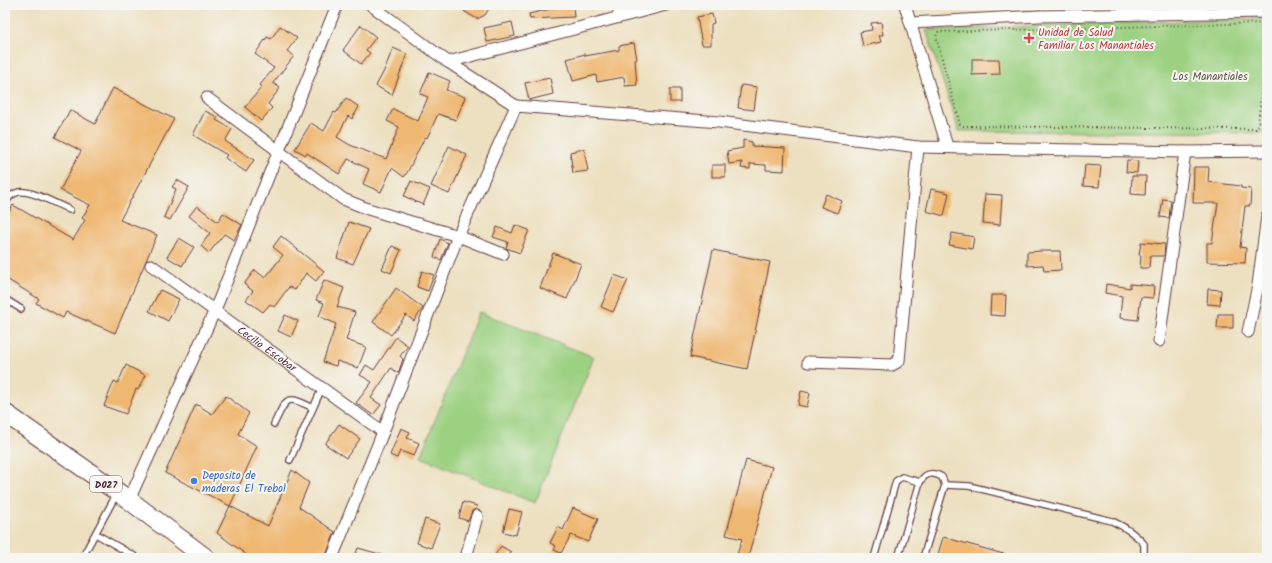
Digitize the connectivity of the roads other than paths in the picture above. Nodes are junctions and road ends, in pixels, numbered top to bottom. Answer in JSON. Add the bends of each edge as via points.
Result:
{"nodes":[{"id":1,"x":337,"y":5,"type":"edge"},
{"id":2,"x":371,"y":5,"type":"edge"},
{"id":3,"x":618,"y":5,"type":"edge"},
{"id":4,"x":666,"y":5,"type":"edge"},
{"id":5,"x":905,"y":5,"type":"edge"},
{"id":6,"x":1038,"y":10,"type":"edge"},
{"id":7,"x":1267,"y":12,"type":"edge"},
{"id":8,"x":620,"y":17,"type":"junction"},
{"id":9,"x":911,"y":23,"type":"junction"},
{"id":10,"x":448,"y":62,"type":"junction"},
{"id":11,"x":207,"y":98,"type":"dead end"},
{"id":12,"x":516,"y":106,"type":"junction"},
{"id":13,"x":947,"y":146,"type":"junction"},
{"id":14,"x":918,"y":147,"type":"junction"},
{"id":15,"x":1267,"y":151,"type":"edge"},
{"id":16,"x":278,"y":152,"type":"junction"},
{"id":17,"x":1185,"y":152,"type":"junction"},
{"id":18,"x":5,"y":204,"type":"edge"},
{"id":19,"x":70,"y":210,"type":"dead end"},
{"id":20,"x":1267,"y":216,"type":"edge"},
{"id":21,"x":458,"y":236,"type":"junction"},
{"id":22,"x":503,"y":254,"type":"dead end"},
{"id":23,"x":151,"y":265,"type":"dead end"},
{"id":24,"x":1263,"y":285,"type":"edge"},
{"id":25,"x":5,"y":299,"type":"edge"},
{"id":26,"x":21,"y":309,"type":"dead end"},
{"id":27,"x":215,"y":310,"type":"junction"},
{"id":28,"x":1248,"y":332,"type":"dead end"},
{"id":29,"x":1159,"y":341,"type":"dead end"},
{"id":30,"x":808,"y":362,"type":"dead end"},
{"id":31,"x":322,"y":388,"type":"junction"},
{"id":32,"x":313,"y":408,"type":"junction"},
{"id":33,"x":5,"y":413,"type":"edge"},
{"id":34,"x":274,"y":424,"type":"dead end"},
{"id":35,"x":383,"y":432,"type":"junction"},
{"id":36,"x":290,"y":460,"type":"dead end"},
{"id":37,"x":920,"y":482,"type":"junction"},
{"id":38,"x":945,"y":485,"type":"junction"},
{"id":39,"x":123,"y":496,"type":"junction"},
{"id":40,"x":477,"y":516,"type":"dead end"},
{"id":41,"x":96,"y":534,"type":"junction"},
{"id":42,"x":134,"y":556,"type":"dead end"},
{"id":43,"x":82,"y":558,"type":"edge"},
{"id":44,"x":206,"y":558,"type":"edge"},
{"id":45,"x":332,"y":558,"type":"edge"},
{"id":46,"x":466,"y":558,"type":"edge"},
{"id":47,"x":874,"y":558,"type":"edge"},
{"id":48,"x":898,"y":558,"type":"edge"},
{"id":49,"x":923,"y":558,"type":"edge"},
{"id":50,"x":1144,"y":558,"type":"edge"}],
"edges":[{"from":1,"to":16,"type":"street"},
{"from":2,"to":10,"type":"street"},
{"from":3,"to":8,"type":"street"},
{"from":4,"to":8,"type":"street"},
{"from":5,"to":9,"type":"street"},
{"from":6,"to":7,"type":"street"},
{"from":6,"to":9,"type":"street"},
{"from":8,"to":10,"type":"street"},
{"from":9,"to":13,"type":"street"},
{"from":10,"to":12,"type":"street"},
{"from":11,"to":16,"type":"street"},
{"from":12,"to":14,"type":"street","via":[[719,122]]},
{"from":12,"to":21,"type":"street"},
{"from":13,"to":14,"type":"street"},
{"from":13,"to":17,"type":"street"},
{"from":14,"to":30,"type":"street","via":[[899,361],[892,365]]},
{"from":15,"to":17,"type":"street"},
{"from":16,"to":21,"type":"street","via":[[343,199]]},
{"from":16,"to":27,"type":"street"},
{"from":17,"to":29,"type":"street"},
{"from":18,"to":19,"type":"lane","via":[[10,196],[25,191]]},
{"from":20,"to":24,"type":"street"},
{"from":21,"to":22,"type":"street"},
{"from":21,"to":35,"type":"street"},
{"from":23,"to":27,"type":"street","name":"Cecilio Escobar"},
{"from":24,"to":28,"type":"street"},
{"from":25,"to":26,"type":"lane"},
{"from":27,"to":31,"type":"street","name":"Cecilio Escobar"},
{"from":27,"to":39,"type":"street"},
{"from":31,"to":32,"type":"lane"},
{"from":31,"to":35,"type":"street","name":"Cecilio Escobar"},
{"from":32,"to":34,"type":"lane","via":[[294,399],[289,400],[284,404]]},
{"from":32,"to":36,"type":"lane"},
{"from":33,"to":39,"type":"main road","number":"D027"},
{"from":35,"to":45,"type":"street"},
{"from":37,"to":38,"type":"lane","via":[[930,473],[942,477]]},
{"from":37,"to":47,"type":"lane","via":[[902,477],[896,481]]},
{"from":37,"to":48,"type":"lane"},
{"from":38,"to":49,"type":"lane"},
{"from":38,"to":50,"type":"lane","via":[[970,486],[1112,521],[1138,536],[1144,544]]},
{"from":39,"to":41,"type":"lane"},
{"from":39,"to":44,"type":"main road","number":"D027"},
{"from":40,"to":46,"type":"street"},
{"from":41,"to":42,"type":"lane"},
{"from":41,"to":43,"type":"lane"}]}
